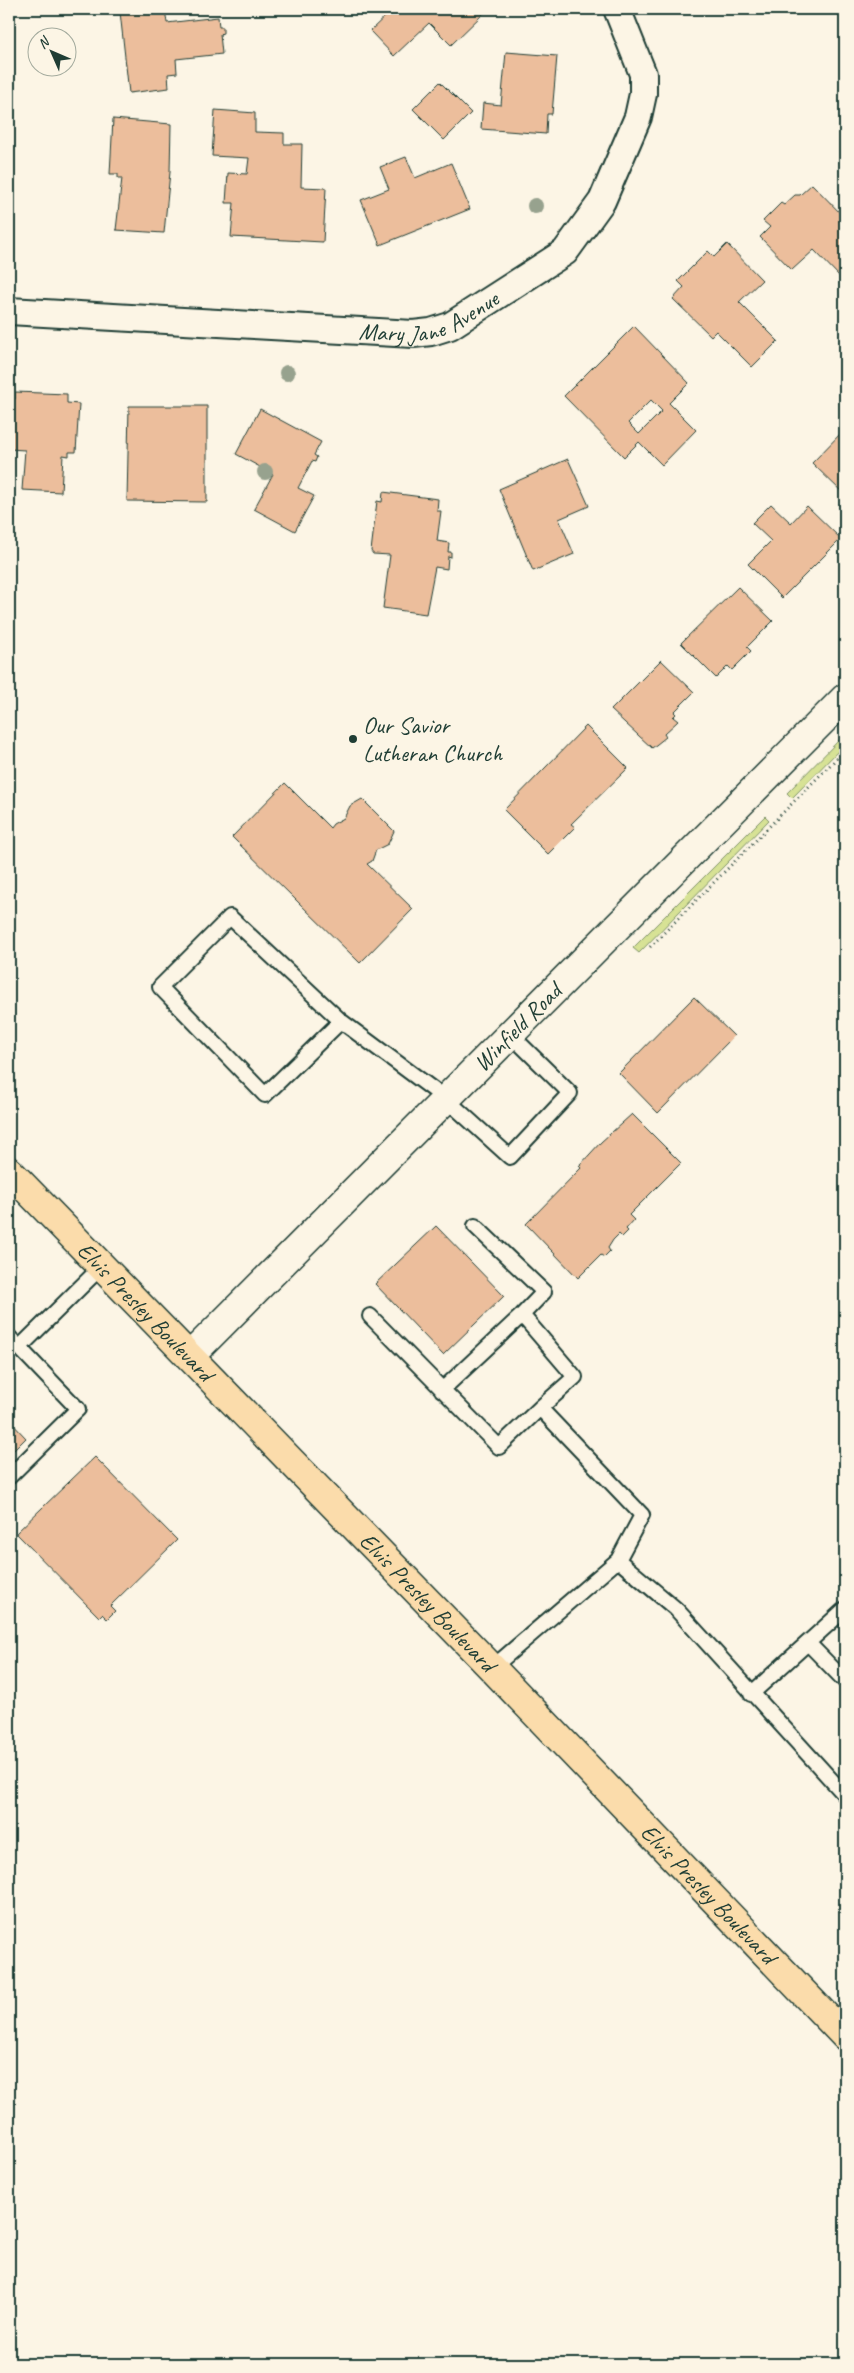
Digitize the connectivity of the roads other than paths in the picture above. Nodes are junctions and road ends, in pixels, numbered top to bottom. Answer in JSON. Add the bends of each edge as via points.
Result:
{"nodes":[{"id":1,"x":617,"y":9,"type":"edge"},
{"id":2,"x":9,"y":311,"type":"edge"},
{"id":3,"x":845,"y":698,"type":"edge"},
{"id":4,"x":341,"y":1021,"type":"junction"},
{"id":5,"x":510,"y":1034,"type":"junction"},
{"id":6,"x":446,"y":1098,"type":"junction"},
{"id":7,"x":9,"y":1171,"type":"edge"},
{"id":8,"x":475,"y":1226,"type":"dead end"},
{"id":9,"x":102,"y":1266,"type":"junction"},
{"id":10,"x":522,"y":1315,"type":"junction"},
{"id":11,"x":370,"y":1316,"type":"dead end"},
{"id":12,"x":9,"y":1337,"type":"edge"},
{"id":13,"x":19,"y":1348,"type":"junction"},
{"id":14,"x":190,"y":1356,"type":"junction"},
{"id":15,"x":442,"y":1390,"type":"junction"},
{"id":16,"x":540,"y":1408,"type":"junction"},
{"id":17,"x":9,"y":1477,"type":"edge"},
{"id":18,"x":618,"y":1560,"type":"junction"},
{"id":19,"x":845,"y":1608,"type":"edge"},
{"id":20,"x":808,"y":1643,"type":"junction"},
{"id":21,"x":492,"y":1668,"type":"junction"},
{"id":22,"x":845,"y":1681,"type":"edge"},
{"id":23,"x":751,"y":1694,"type":"junction"},
{"id":24,"x":845,"y":1795,"type":"edge"},
{"id":25,"x":845,"y":2036,"type":"edge"}],
"edges":[{"from":1,"to":2,"type":"street","name":"Mary Jane Avenue","via":[[643,74],[643,94],[638,117],[602,201],[565,252],[450,326],[413,334]]},
{"from":3,"to":5,"type":"street","name":"Winfield Road"},
{"from":4,"to":4,"type":"lane","via":[[265,1096],[160,987],[230,917]]},
{"from":4,"to":6,"type":"lane"},
{"from":5,"to":6,"type":"street","name":"Winfield Road"},
{"from":5,"to":6,"type":"lane","via":[[570,1094],[510,1157]]},
{"from":6,"to":14,"type":"street","name":"Winfield Road"},
{"from":7,"to":9,"type":"main road","name":"Elvis Presley Boulevard"},
{"from":8,"to":10,"type":"lane","via":[[544,1292]]},
{"from":9,"to":13,"type":"lane"},
{"from":9,"to":14,"type":"main road","name":"Elvis Presley Boulevard"},
{"from":10,"to":15,"type":"lane"},
{"from":10,"to":16,"type":"lane","via":[[574,1378]]},
{"from":11,"to":15,"type":"lane"},
{"from":12,"to":13,"type":"lane"},
{"from":13,"to":17,"type":"lane","via":[[78,1409]]},
{"from":14,"to":21,"type":"main road","name":"Elvis Presley Boulevard"},
{"from":15,"to":16,"type":"lane","via":[[499,1447]]},
{"from":16,"to":18,"type":"lane","via":[[642,1514]]},
{"from":18,"to":21,"type":"lane"},
{"from":18,"to":23,"type":"lane","via":[[676,1609]]},
{"from":19,"to":20,"type":"lane"},
{"from":20,"to":22,"type":"lane"},
{"from":20,"to":23,"type":"lane"},
{"from":21,"to":25,"type":"main road","name":"Elvis Presley Boulevard"},
{"from":23,"to":24,"type":"lane"}]}
